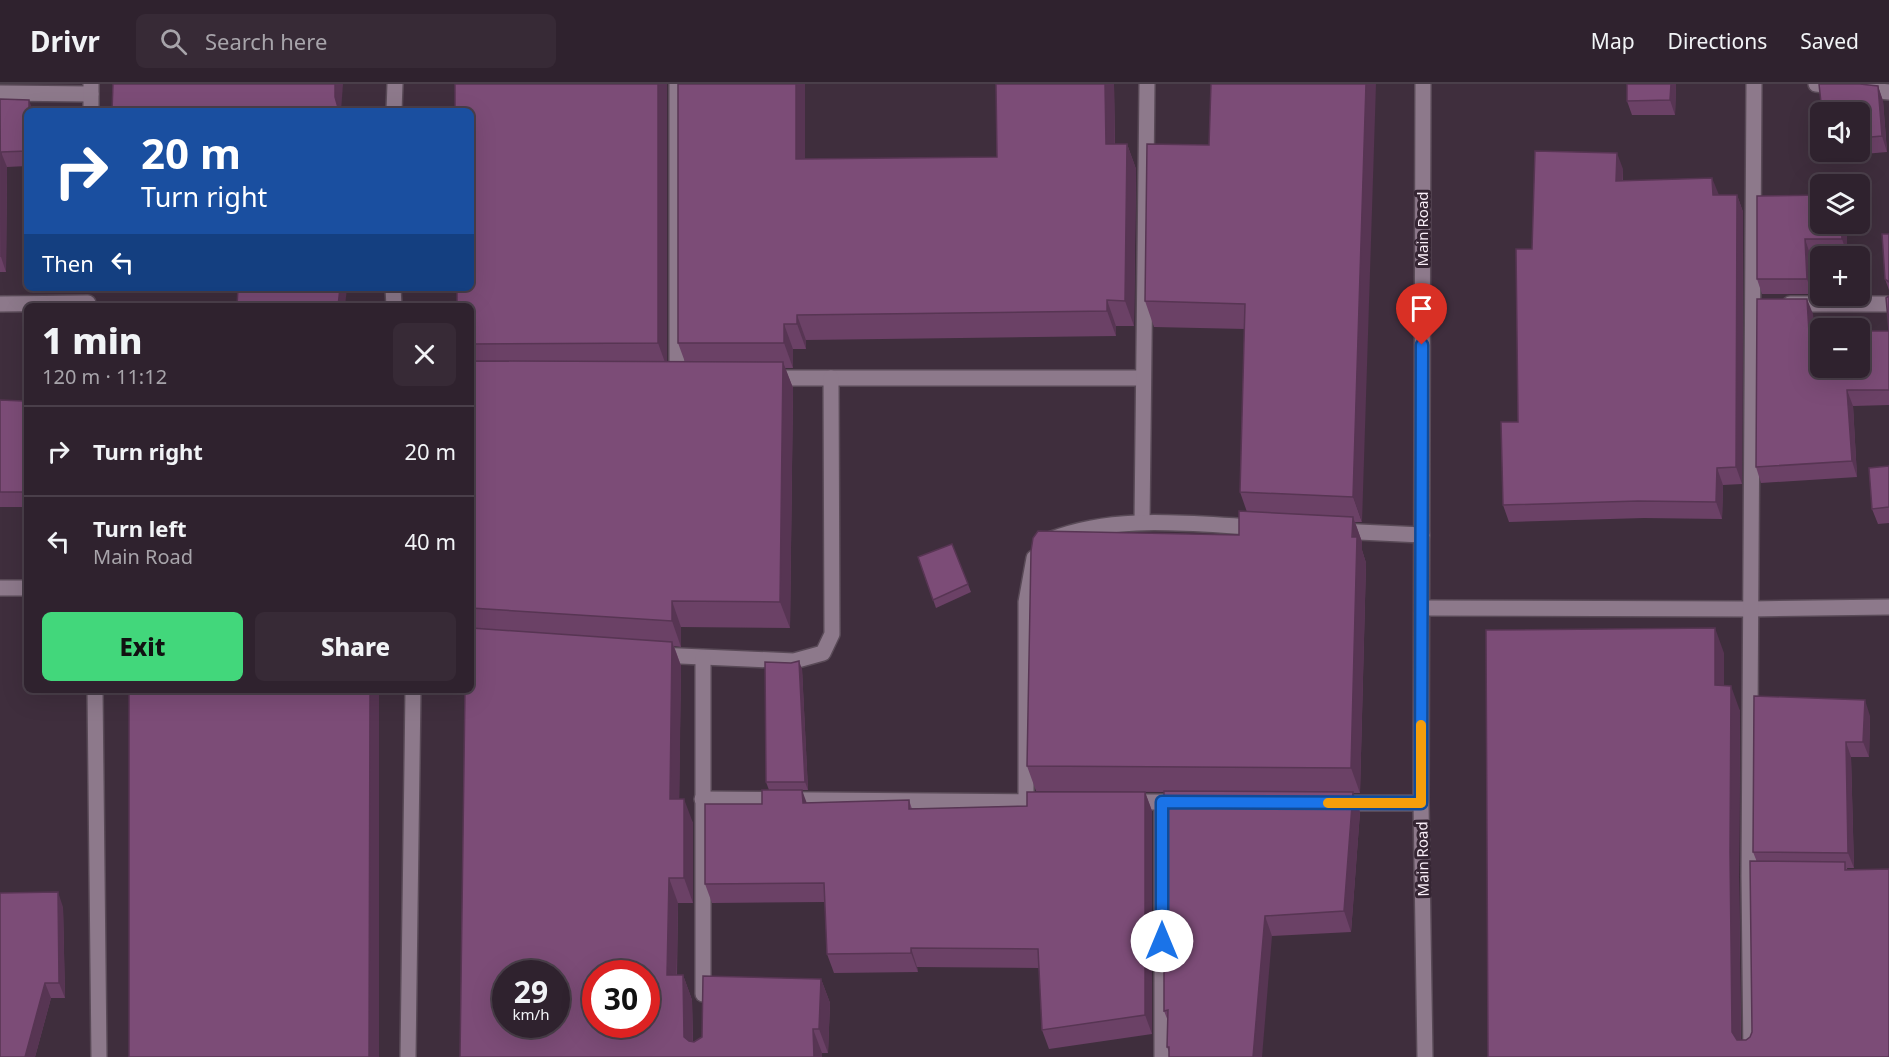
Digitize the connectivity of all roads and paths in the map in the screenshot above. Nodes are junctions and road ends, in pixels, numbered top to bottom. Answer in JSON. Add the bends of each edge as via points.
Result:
{"nodes":[{"id":1,"x":395,"y":84,"type":"edge"},
{"id":2,"x":677,"y":84,"type":"edge"},
{"id":3,"x":1147,"y":84,"type":"edge"},
{"id":4,"x":1423,"y":84,"type":"edge"},
{"id":5,"x":1754,"y":84,"type":"edge"},
{"id":6,"x":1816,"y":84,"type":"edge"},
{"id":7,"x":91,"y":89,"type":"edge"},
{"id":8,"x":1889,"y":92,"type":"edge"},
{"id":9,"x":0,"y":93,"type":"edge"},
{"id":10,"x":91,"y":108,"type":"edge"},
{"id":11,"x":394,"y":108,"type":"edge"},
{"id":12,"x":88,"y":299,"type":"edge"},
{"id":13,"x":0,"y":304,"type":"edge"},
{"id":14,"x":1764,"y":304,"type":"junction"},
{"id":15,"x":1889,"y":304,"type":"edge"},
{"id":16,"x":677,"y":378,"type":"edge"},
{"id":17,"x":748,"y":378,"type":"edge"},
{"id":18,"x":831,"y":378,"type":"junction"},
{"id":19,"x":1143,"y":378,"type":"junction"},
{"id":20,"x":1142,"y":522,"type":"junction"},
{"id":21,"x":1270,"y":528,"type":"edge"},
{"id":22,"x":1329,"y":531,"type":"edge"},
{"id":23,"x":1422,"y":535,"type":"junction"},
{"id":24,"x":0,"y":588,"type":"edge"},
{"id":25,"x":24,"y":588,"type":"edge"},
{"id":26,"x":1889,"y":607,"type":"edge"},
{"id":27,"x":1422,"y":608,"type":"junction"},
{"id":28,"x":1751,"y":609,"type":"junction"},
{"id":29,"x":645,"y":654,"type":"edge"},
{"id":30,"x":704,"y":658,"type":"junction"},
{"id":31,"x":95,"y":693,"type":"edge"},
{"id":32,"x":413,"y":693,"type":"edge"},
{"id":33,"x":702,"y":800,"type":"junction"},
{"id":34,"x":1026,"y":802,"type":"junction"},
{"id":35,"x":1060,"y":802,"type":"edge"},
{"id":36,"x":1117,"y":802,"type":"edge"},
{"id":37,"x":1162,"y":802,"type":"junction"},
{"id":38,"x":1198,"y":802,"type":"edge"},
{"id":39,"x":1327,"y":803,"type":"edge"},
{"id":40,"x":1421,"y":803,"type":"junction"},
{"id":41,"x":703,"y":1012,"type":"edge"},
{"id":42,"x":99,"y":1057,"type":"edge"},
{"id":43,"x":408,"y":1057,"type":"edge"},
{"id":44,"x":1162,"y":1057,"type":"edge"},
{"id":45,"x":1425,"y":1057,"type":"edge"},
{"id":46,"x":1751,"y":1057,"type":"edge"}],
"edges":[{"from":1,"to":11,"type":"street"},
{"from":2,"to":16,"type":"street"},
{"from":3,"to":19,"type":"street"},
{"from":4,"to":23,"type":"street","name":"Main Road"},
{"from":5,"to":14,"type":"street"},
{"from":6,"to":8,"type":"street"},
{"from":7,"to":9,"type":"street"},
{"from":7,"to":10,"type":"street"},
{"from":12,"to":13,"type":"street"},
{"from":14,"to":15,"type":"street"},
{"from":14,"to":28,"type":"street"},
{"from":17,"to":18,"type":"street"},
{"from":18,"to":19,"type":"street"},
{"from":18,"to":30,"type":"street","via":[[832,634],[823,653],[794,661]]},
{"from":19,"to":20,"type":"street"},
{"from":20,"to":21,"type":"street"},
{"from":20,"to":34,"type":"street","via":[[1075,530],[1047,541],[1034,559],[1026,602]]},
{"from":22,"to":23,"type":"street"},
{"from":23,"to":27,"type":"street","name":"Main Road"},
{"from":24,"to":25,"type":"street"},
{"from":26,"to":28,"type":"street"},
{"from":27,"to":28,"type":"street"},
{"from":27,"to":40,"type":"street","name":"Main Road"},
{"from":28,"to":46,"type":"street","via":[[1755,877]]},
{"from":29,"to":30,"type":"street"},
{"from":30,"to":33,"type":"street"},
{"from":31,"to":42,"type":"street"},
{"from":32,"to":43,"type":"street"},
{"from":33,"to":34,"type":"street"},
{"from":33,"to":41,"type":"street"},
{"from":34,"to":35,"type":"street"},
{"from":36,"to":37,"type":"street"},
{"from":37,"to":38,"type":"street"},
{"from":37,"to":44,"type":"street"},
{"from":39,"to":40,"type":"street"},
{"from":40,"to":45,"type":"street","name":"Main Road"}]}
